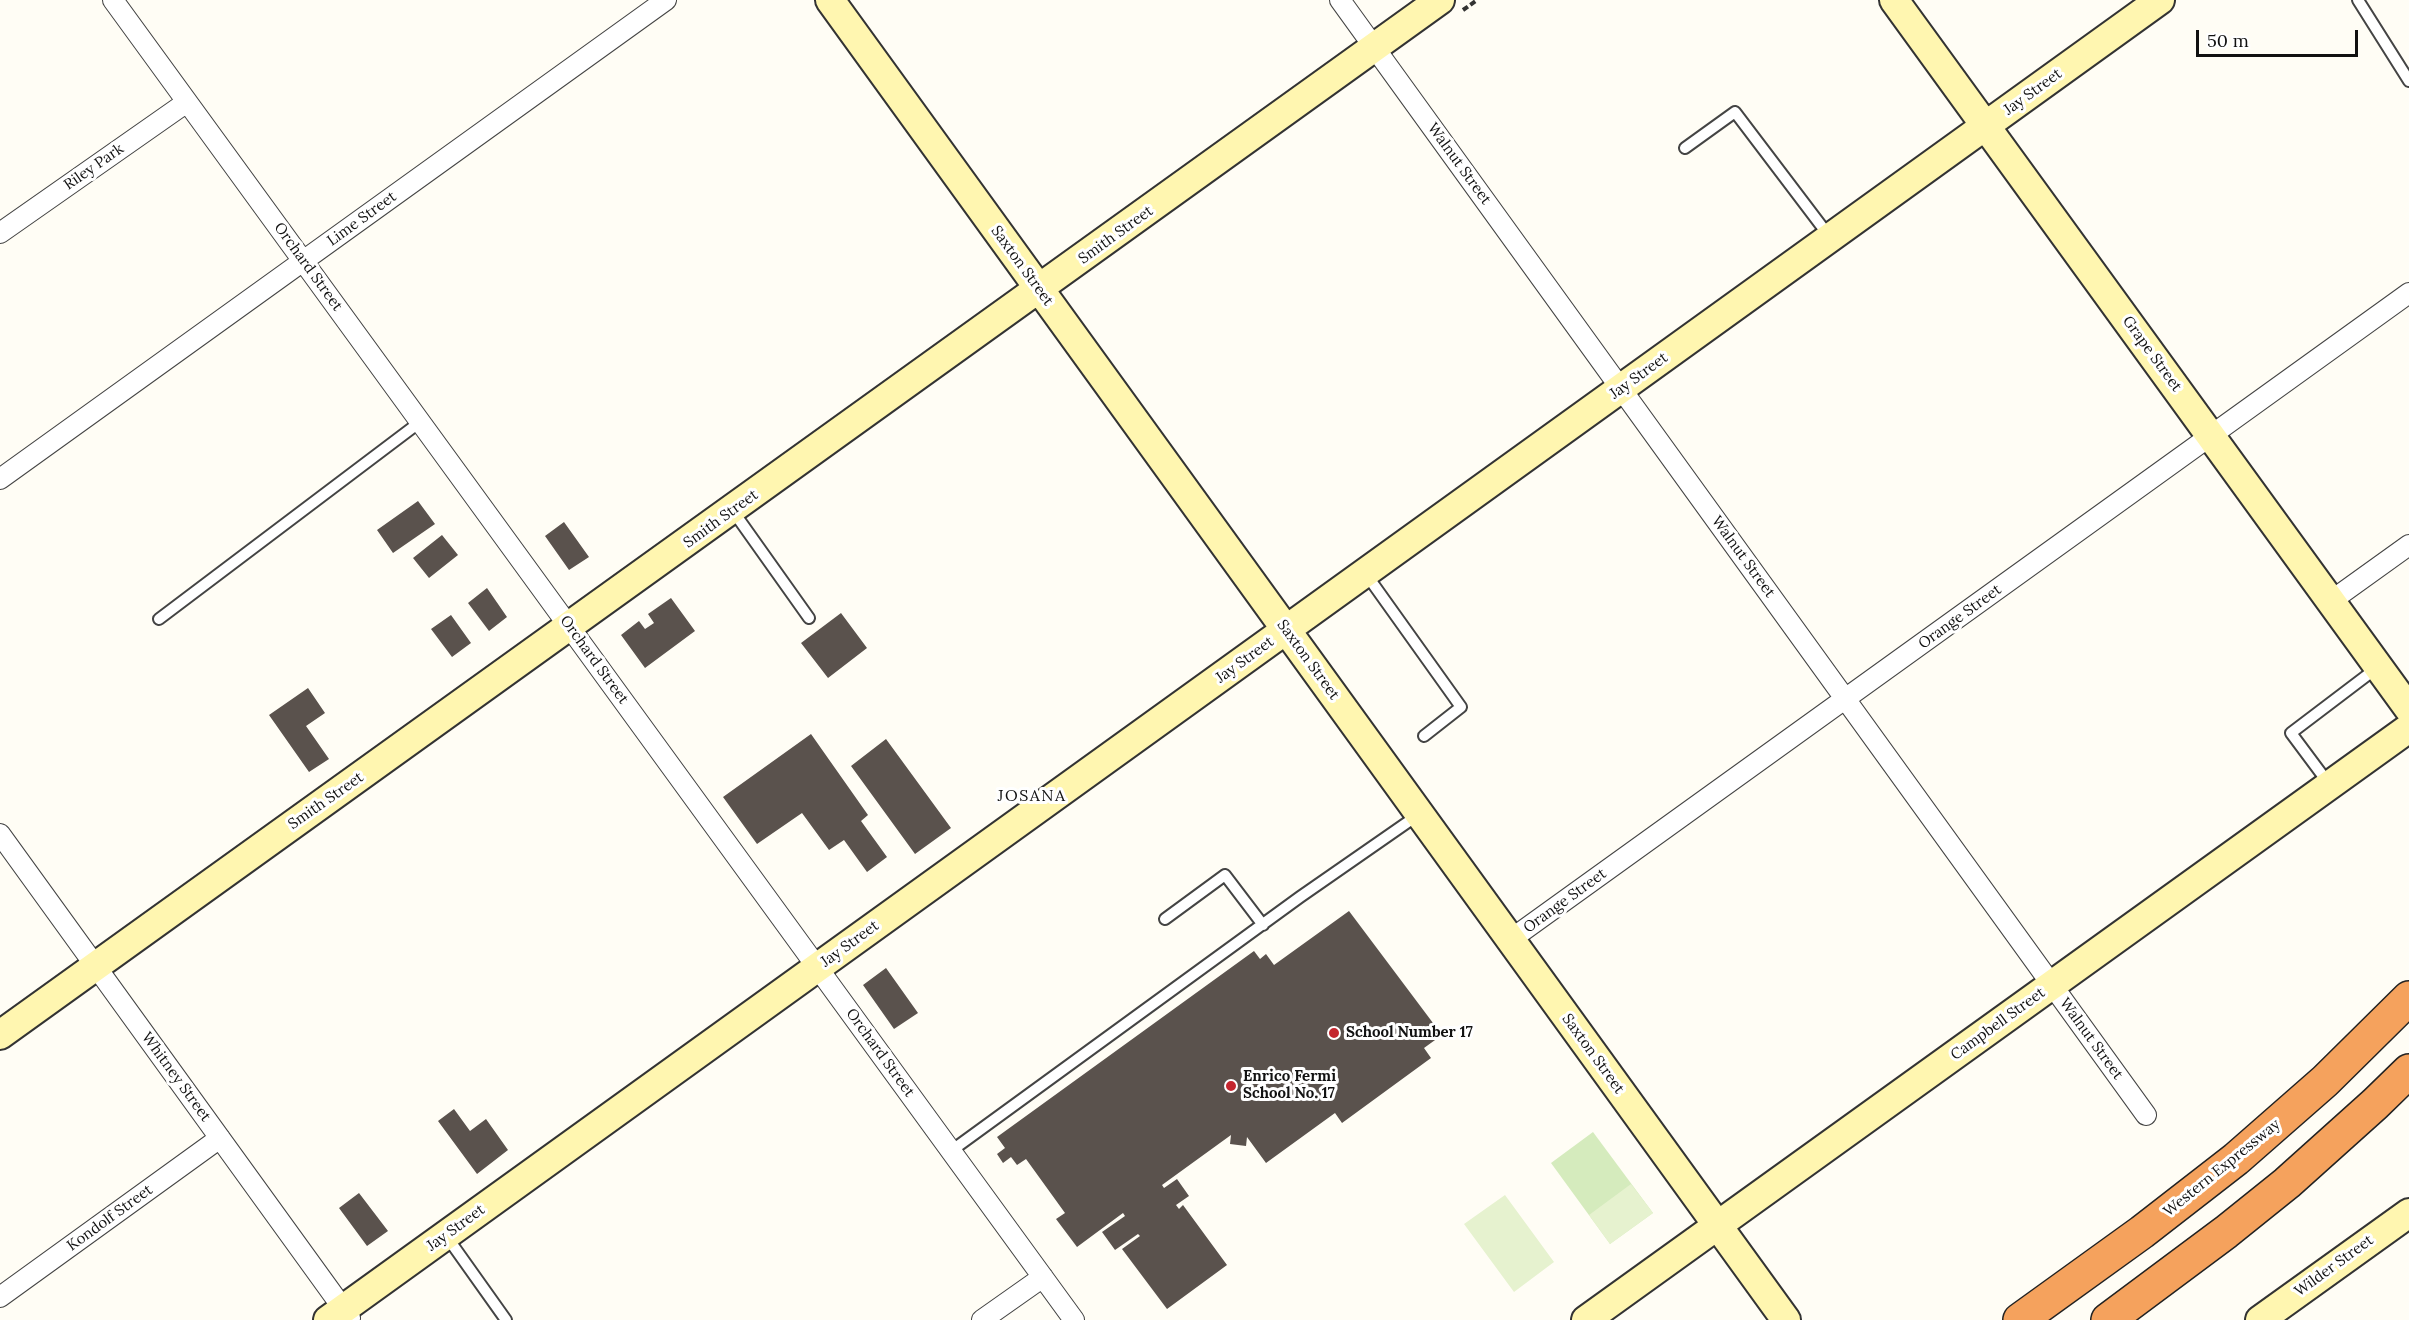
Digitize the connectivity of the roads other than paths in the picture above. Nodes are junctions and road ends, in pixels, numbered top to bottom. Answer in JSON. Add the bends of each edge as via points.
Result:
{"nodes":[{"id":1,"x":113,"y":0,"type":"edge"},
{"id":2,"x":666,"y":0,"type":"edge"},
{"id":3,"x":830,"y":0,"type":"edge"},
{"id":4,"x":1340,"y":0,"type":"edge"},
{"id":5,"x":1440,"y":0,"type":"edge"},
{"id":6,"x":1894,"y":0,"type":"edge"},
{"id":7,"x":2160,"y":0,"type":"edge"},
{"id":8,"x":2358,"y":0,"type":"edge"},
{"id":9,"x":1375,"y":48,"type":"junction"},
{"id":10,"x":2409,"y":81,"type":"edge"},
{"id":11,"x":187,"y":102,"type":"junction"},
{"id":12,"x":1986,"y":126,"type":"junction"},
{"id":13,"x":1685,"y":148,"type":"dead end"},
{"id":14,"x":0,"y":233,"type":"edge"},
{"id":15,"x":1831,"y":238,"type":"junction"},
{"id":16,"x":303,"y":261,"type":"junction"},
{"id":17,"x":1039,"y":290,"type":"junction"},
{"id":18,"x":2409,"y":293,"type":"edge"},
{"id":19,"x":1622,"y":389,"type":"junction"},
{"id":20,"x":420,"y":422,"type":"junction"},
{"id":21,"x":2211,"y":436,"type":"junction"},
{"id":22,"x":0,"y":480,"type":"edge"},
{"id":23,"x":732,"y":510,"type":"junction"},
{"id":24,"x":2409,"y":545,"type":"edge"},
{"id":25,"x":1365,"y":573,"type":"junction"},
{"id":26,"x":2331,"y":601,"type":"junction"},
{"id":27,"x":809,"y":618,"type":"dead end"},
{"id":28,"x":159,"y":619,"type":"dead end"},
{"id":29,"x":570,"y":627,"type":"junction"},
{"id":30,"x":1286,"y":630,"type":"junction"},
{"id":31,"x":2379,"y":667,"type":"junction"},
{"id":32,"x":1846,"y":699,"type":"junction"},
{"id":33,"x":2409,"y":709,"type":"edge"},
{"id":34,"x":2409,"y":728,"type":"edge"},
{"id":35,"x":1424,"y":736,"type":"dead end"},
{"id":36,"x":2330,"y":784,"type":"junction"},
{"id":37,"x":1419,"y":814,"type":"junction"},
{"id":38,"x":0,"y":834,"type":"edge"},
{"id":39,"x":1165,"y":919,"type":"dead end"},
{"id":40,"x":1263,"y":925,"type":"junction"},
{"id":41,"x":1510,"y":940,"type":"junction"},
{"id":42,"x":95,"y":966,"type":"junction"},
{"id":43,"x":818,"y":968,"type":"junction"},
{"id":44,"x":2052,"y":984,"type":"junction"},
{"id":45,"x":2409,"y":993,"type":"edge"},
{"id":46,"x":2409,"y":998,"type":"edge"},
{"id":47,"x":2381,"y":1027,"type":"junction"},
{"id":48,"x":0,"y":1035,"type":"edge"},
{"id":49,"x":2409,"y":1071,"type":"edge"},
{"id":50,"x":2409,"y":1088,"type":"edge"},
{"id":51,"x":2146,"y":1115,"type":"dead end"},
{"id":52,"x":220,"y":1138,"type":"junction"},
{"id":53,"x":951,"y":1151,"type":"junction"},
{"id":54,"x":2409,"y":1213,"type":"edge"},
{"id":55,"x":1717,"y":1226,"type":"junction"},
{"id":56,"x":2226,"y":1232,"type":"junction"},
{"id":57,"x":446,"y":1235,"type":"junction"},
{"id":58,"x":1043,"y":1277,"type":"junction"},
{"id":59,"x":0,"y":1297,"type":"edge"},
{"id":60,"x":341,"y":1316,"type":"edge"},
{"id":61,"x":506,"y":1320,"type":"edge"},
{"id":62,"x":982,"y":1320,"type":"edge"},
{"id":63,"x":1074,"y":1320,"type":"edge"},
{"id":64,"x":1586,"y":1320,"type":"edge"},
{"id":65,"x":1786,"y":1320,"type":"edge"},
{"id":66,"x":2020,"y":1320,"type":"edge"},
{"id":67,"x":2108,"y":1320,"type":"edge"},
{"id":68,"x":2260,"y":1320,"type":"edge"}],
"edges":[{"from":1,"to":11,"type":"street","name":"Orchard Street"},
{"from":2,"to":16,"type":"street","name":"Lime Street"},
{"from":3,"to":17,"type":"street","name":"Saxton Street"},
{"from":4,"to":9,"type":"street","name":"Walnut Street"},
{"from":5,"to":9,"type":"street","name":"Smith Street"},
{"from":6,"to":12,"type":"street","name":"Grape Street"},
{"from":7,"to":12,"type":"street","name":"Jay Street"},
{"from":8,"to":10,"type":"lane"},
{"from":9,"to":17,"type":"street","name":"Smith Street"},
{"from":9,"to":19,"type":"street","name":"Walnut Street"},
{"from":11,"to":14,"type":"street","name":"Riley Park"},
{"from":11,"to":16,"type":"street","name":"Orchard Street"},
{"from":12,"to":15,"type":"street","name":"Jay Street"},
{"from":12,"to":21,"type":"street","name":"Grape Street"},
{"from":13,"to":15,"type":"lane","via":[[1735,111]]},
{"from":15,"to":19,"type":"street","name":"Jay Street"},
{"from":16,"to":20,"type":"street","name":"Orchard Street"},
{"from":16,"to":22,"type":"street","name":"Lime Street"},
{"from":17,"to":23,"type":"street","name":"Smith Street"},
{"from":17,"to":30,"type":"street","name":"Saxton Street"},
{"from":18,"to":21,"type":"street","name":"Orange Street"},
{"from":19,"to":25,"type":"street","name":"Jay Street"},
{"from":19,"to":32,"type":"street","name":"Walnut Street"},
{"from":20,"to":28,"type":"lane"},
{"from":20,"to":29,"type":"street","name":"Orchard Street"},
{"from":21,"to":26,"type":"street","name":"Grape Street"},
{"from":21,"to":32,"type":"street","name":"Orange Street"},
{"from":23,"to":27,"type":"lane"},
{"from":23,"to":29,"type":"street","name":"Smith Street"},
{"from":24,"to":26,"type":"street"},
{"from":25,"to":30,"type":"street","name":"Jay Street"},
{"from":25,"to":35,"type":"lane","via":[[1461,707]]},
{"from":26,"to":31,"type":"street","name":"Grape Street"},
{"from":29,"to":42,"type":"street","name":"Smith Street"},
{"from":29,"to":43,"type":"street","name":"Orchard Street"},
{"from":30,"to":37,"type":"street","name":"Saxton Street"},
{"from":30,"to":43,"type":"street","name":"Jay Street"},
{"from":31,"to":33,"type":"street","name":"Grape Street"},
{"from":31,"to":36,"type":"lane","via":[[2291,733]]},
{"from":32,"to":41,"type":"street","name":"Orange Street"},
{"from":32,"to":44,"type":"street","name":"Walnut Street"},
{"from":34,"to":36,"type":"street","name":"Campbell Street"},
{"from":36,"to":44,"type":"street","name":"Campbell Street"},
{"from":37,"to":40,"type":"lane"},
{"from":37,"to":41,"type":"street","name":"Saxton Street"},
{"from":38,"to":42,"type":"street","name":"Whitney Street"},
{"from":39,"to":40,"type":"lane","via":[[1225,875]]},
{"from":40,"to":53,"type":"lane"},
{"from":41,"to":55,"type":"street","name":"Saxton Street"},
{"from":42,"to":48,"type":"street","name":"Smith Street"},
{"from":42,"to":52,"type":"street","name":"Whitney Street"},
{"from":43,"to":53,"type":"street","name":"Orchard Street"},
{"from":43,"to":57,"type":"street","name":"Jay Street"},
{"from":44,"to":51,"type":"street","name":"Walnut Street"},
{"from":44,"to":55,"type":"street","name":"Campbell Street"},
{"from":45,"to":47,"type":"highway"},
{"from":46,"to":47,"type":"highway","name":"Western Expressway"},
{"from":47,"to":66,"type":"highway","name":"Western Expressway","via":[[2236,1159]]},
{"from":49,"to":56,"type":"highway","via":[[2316,1158]]},
{"from":50,"to":56,"type":"highway","via":[[2322,1161]]},
{"from":52,"to":59,"type":"street","name":"Kondolf Street"},
{"from":52,"to":60,"type":"street","name":"Whitney Street"},
{"from":53,"to":58,"type":"street","name":"Orchard Street"},
{"from":54,"to":68,"type":"street","name":"Wilder Street"},
{"from":55,"to":64,"type":"street","name":"Campbell Street"},
{"from":55,"to":65,"type":"street","name":"Saxton Street"},
{"from":56,"to":67,"type":"highway"},
{"from":57,"to":60,"type":"street","name":"Jay Street"},
{"from":57,"to":61,"type":"lane"},
{"from":58,"to":62,"type":"street"},
{"from":58,"to":63,"type":"street","name":"Orchard Street"}]}
